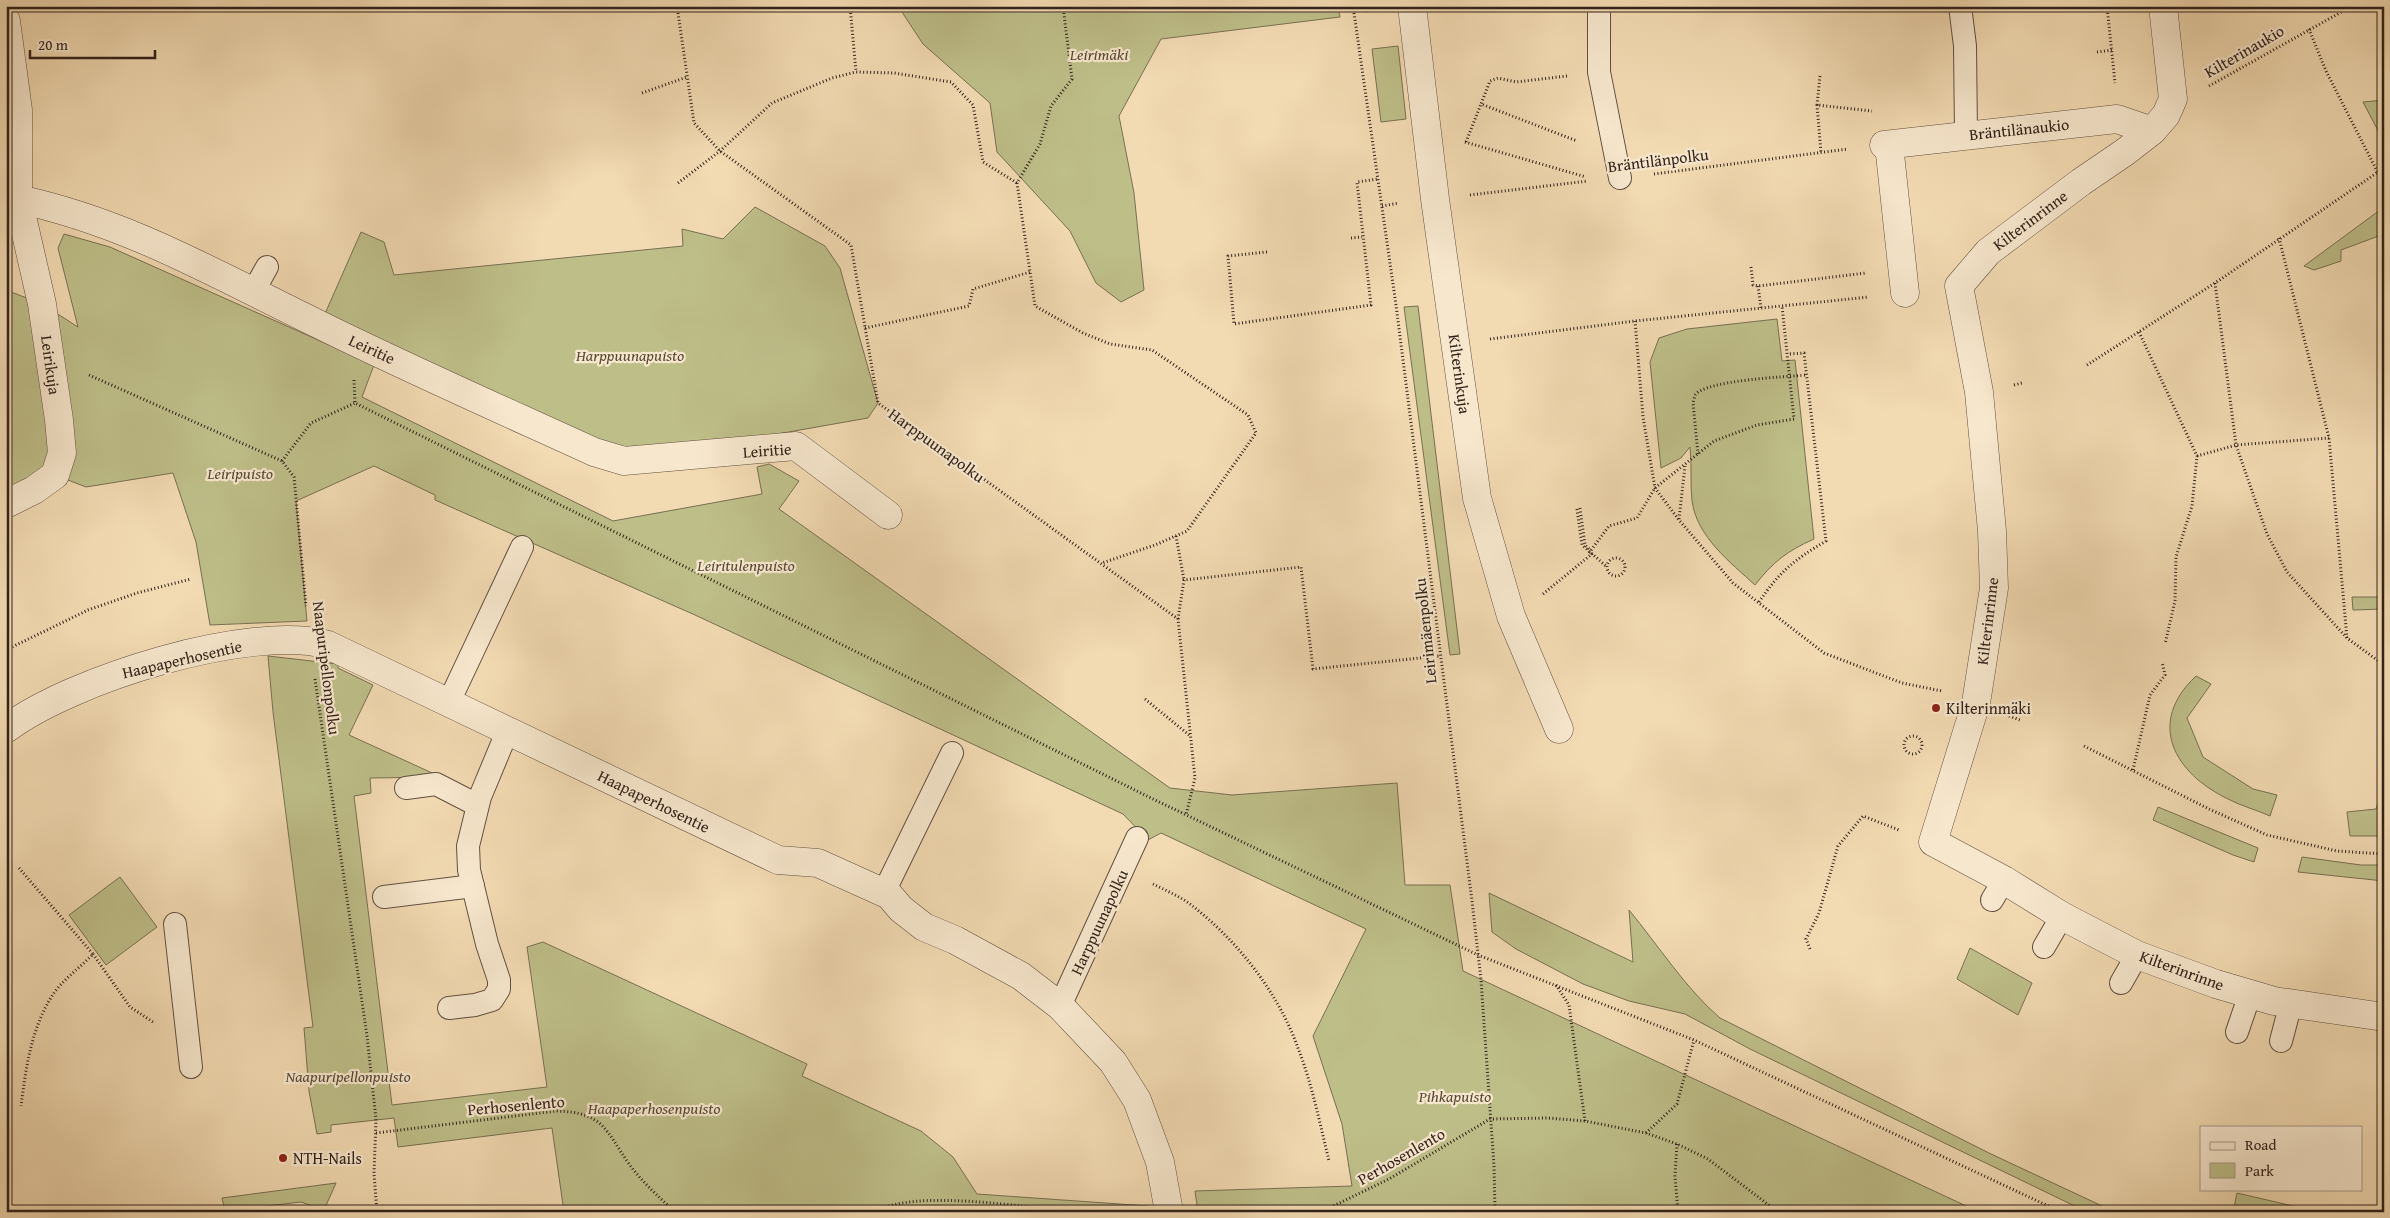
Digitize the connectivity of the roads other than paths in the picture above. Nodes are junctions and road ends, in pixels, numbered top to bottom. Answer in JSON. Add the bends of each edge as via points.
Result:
{"nodes":[{"id":1,"x":1412,"y":6,"type":"edge"},
{"id":2,"x":1599,"y":6,"type":"edge"},
{"id":3,"x":1960,"y":6,"type":"edge"},
{"id":4,"x":2163,"y":6,"type":"edge"},
{"id":5,"x":6,"y":21,"type":"edge"},
{"id":6,"x":2152,"y":131,"type":"junction"},
{"id":7,"x":1966,"y":134,"type":"junction"},
{"id":8,"x":1620,"y":178,"type":"road end"},
{"id":9,"x":12,"y":197,"type":"edge"},
{"id":10,"x":267,"y":267,"type":"dead end"},
{"id":11,"x":1904,"y":281,"type":"road end"},
{"id":12,"x":253,"y":292,"type":"junction"},
{"id":13,"x":6,"y":504,"type":"edge"},
{"id":14,"x":888,"y":515,"type":"dead end"},
{"id":15,"x":522,"y":547,"type":"dead end"},
{"id":16,"x":448,"y":704,"type":"junction"},
{"id":17,"x":6,"y":729,"type":"edge"},
{"id":18,"x":1559,"y":729,"type":"dead end"},
{"id":19,"x":507,"y":732,"type":"junction"},
{"id":20,"x":952,"y":752,"type":"dead end"},
{"id":21,"x":406,"y":788,"type":"dead end"},
{"id":22,"x":477,"y":805,"type":"junction"},
{"id":23,"x":1137,"y":838,"type":"dead end"},
{"id":24,"x":473,"y":886,"type":"junction"},
{"id":25,"x":884,"y":892,"type":"junction"},
{"id":26,"x":384,"y":897,"type":"dead end"},
{"id":27,"x":2062,"y":916,"type":"junction"},
{"id":28,"x":175,"y":924,"type":"dead end"},
{"id":29,"x":2044,"y":947,"type":"dead end"},
{"id":30,"x":2137,"y":955,"type":"junction"},
{"id":31,"x":2121,"y":983,"type":"dead end"},
{"id":32,"x":2250,"y":994,"type":"junction"},
{"id":33,"x":2291,"y":1003,"type":"junction"},
{"id":34,"x":1060,"y":1006,"type":"junction"},
{"id":35,"x":449,"y":1008,"type":"dead end"},
{"id":36,"x":2384,"y":1017,"type":"edge"},
{"id":37,"x":2238,"y":1032,"type":"dead end"},
{"id":38,"x":2282,"y":1041,"type":"dead end"},
{"id":39,"x":191,"y":1067,"type":"dead end"},
{"id":40,"x":1169,"y":1212,"type":"edge"}],
"edges":[{"from":1,"to":18,"type":"street","name":"Kilterinkuja","via":[[1477,498],[1511,616]]},
{"from":2,"to":8,"type":"lane","via":[[1599,72]]},
{"from":3,"to":7,"type":"lane","via":[[1965,46]]},
{"from":4,"to":6,"type":"street","name":"Kilterinrinne","via":[[2173,99],[2166,115]]},
{"from":5,"to":9,"type":"street","via":[[18,110]]},
{"from":6,"to":7,"type":"street","name":"Bräntilänaukio","via":[[2117,119]]},
{"from":6,"to":27,"type":"street","name":"Kilterinrinne","via":[[1988,252],[1959,286],[1979,392],[1994,588],[1976,703],[1933,842],[1998,890]]},
{"from":7,"to":11,"type":"street","name":"Bräntilänaukio","via":[[1886,145]]},
{"from":9,"to":12,"type":"street","name":"Leiritie","via":[[59,208],[131,233]]},
{"from":9,"to":13,"type":"street","name":"Leirikuja","via":[[42,304],[62,454],[55,475]]},
{"from":10,"to":12,"type":"lane"},
{"from":12,"to":14,"type":"street","name":"Leiritie","via":[[594,452],[624,461],[796,446]]},
{"from":15,"to":16,"type":"lane"},
{"from":16,"to":17,"type":"street","name":"Haapaperhosentie","via":[[328,645],[309,640],[209,650],[114,675],[56,701]]},
{"from":16,"to":19,"type":"street","name":"Haapaperhosentie"},
{"from":19,"to":22,"type":"lane"},
{"from":19,"to":25,"type":"street","name":"Haapaperhosentie","via":[[778,860],[818,862]]},
{"from":20,"to":25,"type":"lane"},
{"from":21,"to":22,"type":"lane","via":[[436,784]]},
{"from":22,"to":24,"type":"lane","via":[[468,846]]},
{"from":23,"to":34,"type":"lane","name":"Harppuunapolku"},
{"from":24,"to":26,"type":"lane"},
{"from":24,"to":35,"type":"lane","via":[[499,989],[492,1000]]},
{"from":25,"to":34,"type":"street","name":"Haapaperhosentie","via":[[924,927],[1021,976]]},
{"from":27,"to":29,"type":"lane"},
{"from":27,"to":30,"type":"street","name":"Kilterinrinne"},
{"from":28,"to":39,"type":"lane"},
{"from":30,"to":31,"type":"lane"},
{"from":30,"to":32,"type":"street","name":"Kilterinrinne"},
{"from":32,"to":33,"type":"street","name":"Kilterinrinne"},
{"from":32,"to":37,"type":"lane"},
{"from":33,"to":36,"type":"street","name":"Kilterinrinne"},
{"from":33,"to":38,"type":"lane"},
{"from":34,"to":40,"type":"street","name":"Haapaperhosentie","via":[[1113,1062],[1137,1100],[1160,1162]]}]}
